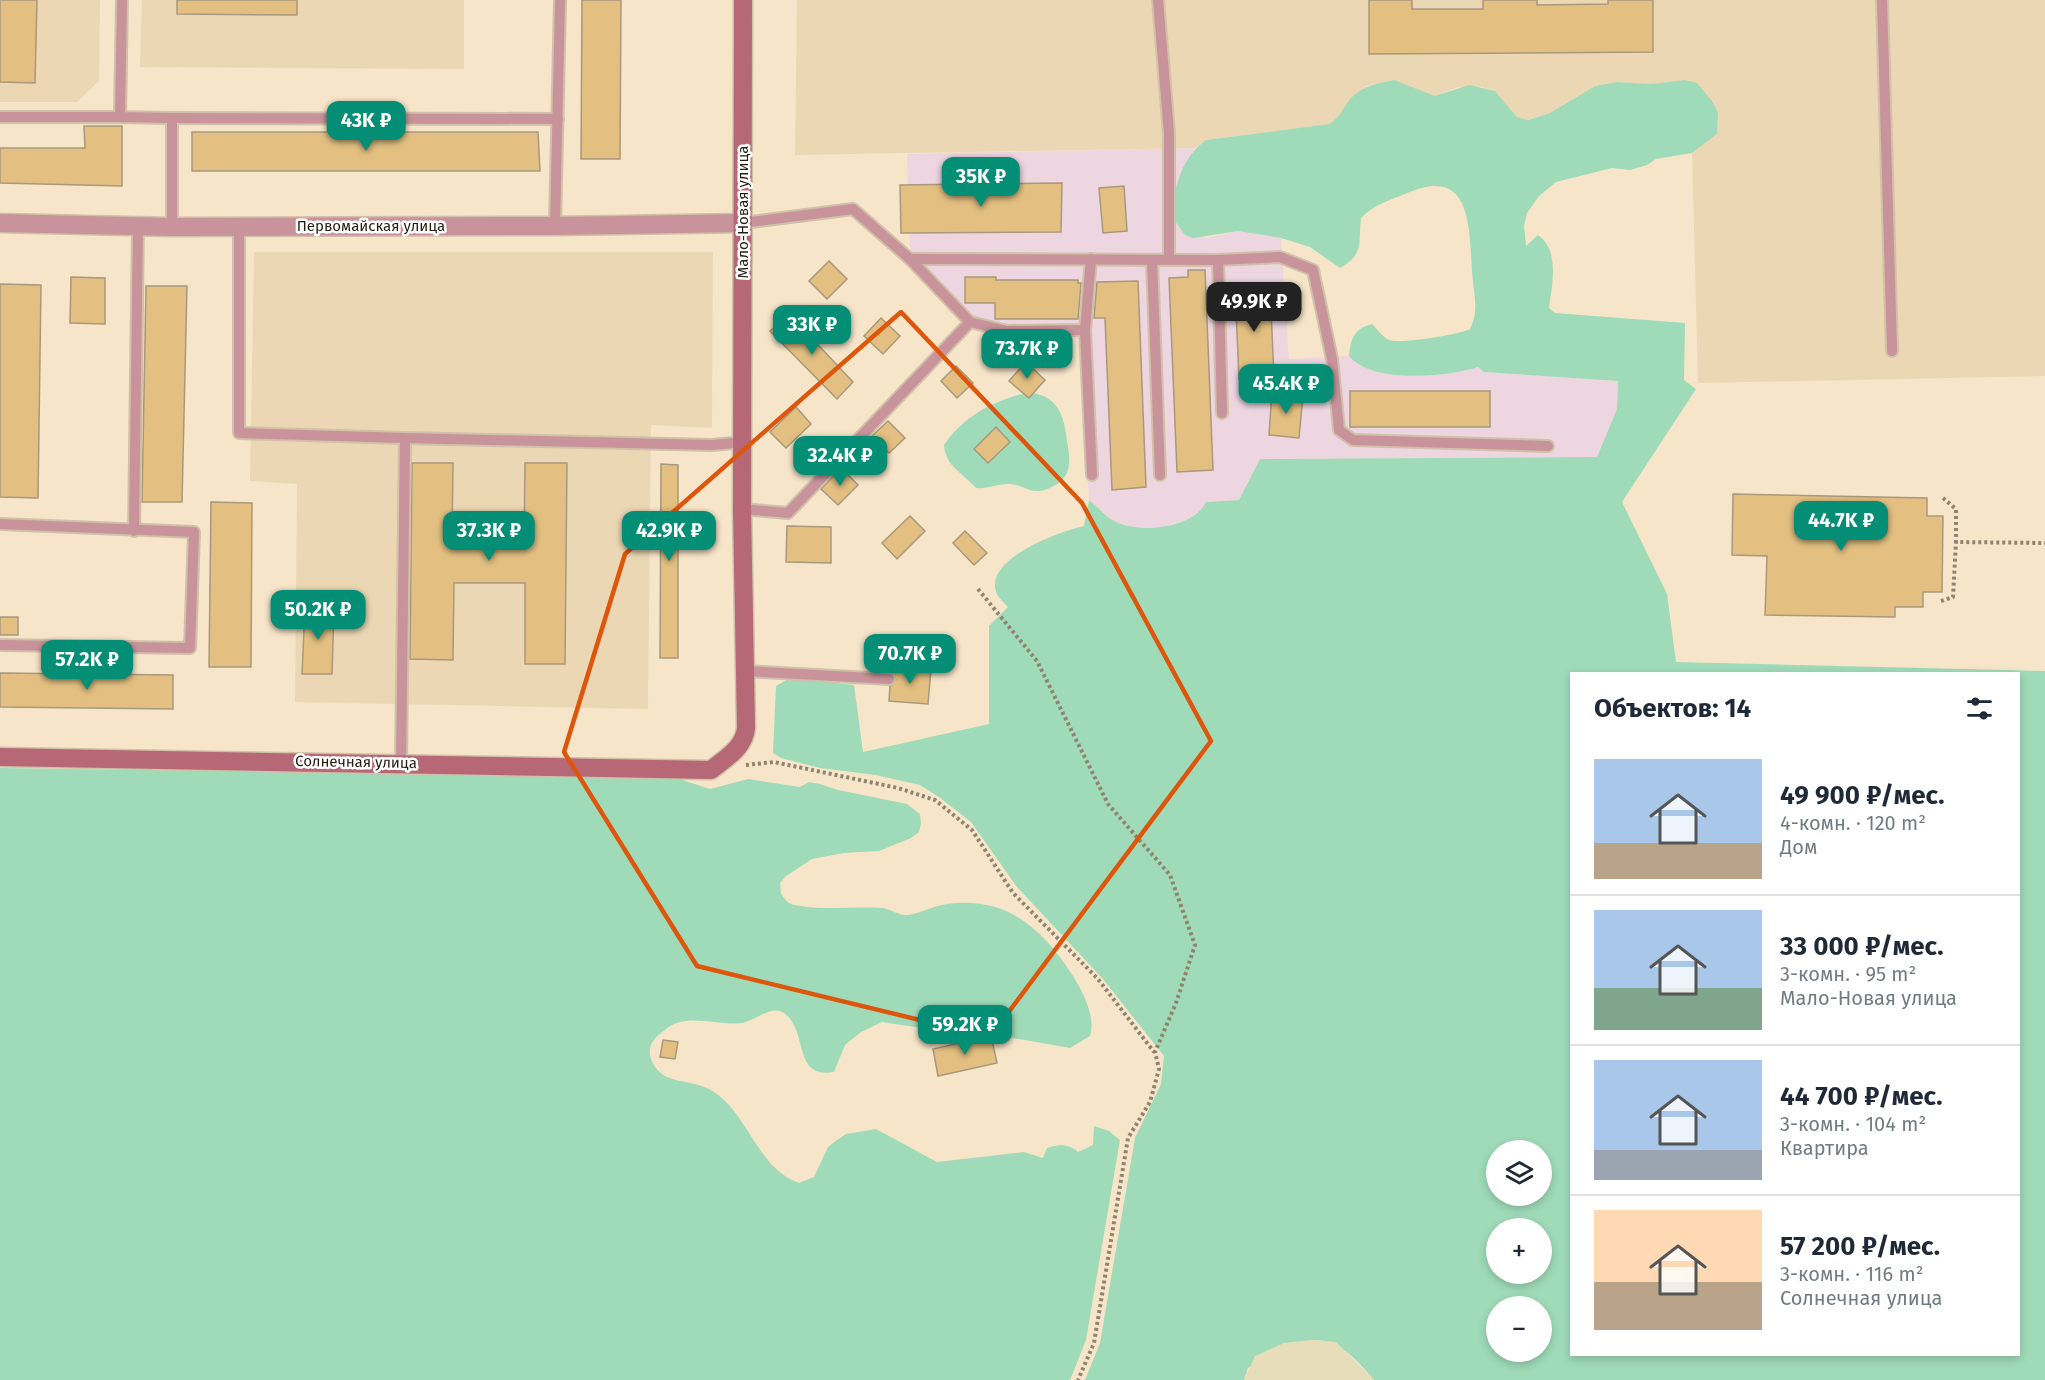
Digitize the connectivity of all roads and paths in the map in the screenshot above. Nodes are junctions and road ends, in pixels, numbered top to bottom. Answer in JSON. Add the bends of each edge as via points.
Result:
{"nodes":[{"id":1,"x":122,"y":0,"type":"edge"},
{"id":2,"x":560,"y":0,"type":"edge"},
{"id":3,"x":742,"y":0,"type":"edge"},
{"id":4,"x":1158,"y":0,"type":"edge"},
{"id":5,"x":1882,"y":0,"type":"edge"},
{"id":6,"x":0,"y":117,"type":"edge"},
{"id":7,"x":120,"y":117,"type":"junction"},
{"id":8,"x":171,"y":118,"type":"junction"},
{"id":9,"x":558,"y":118,"type":"junction"},
{"id":10,"x":0,"y":223,"type":"edge"},
{"id":11,"x":743,"y":223,"type":"junction"},
{"id":12,"x":138,"y":226,"type":"junction"},
{"id":13,"x":172,"y":226,"type":"junction"},
{"id":14,"x":238,"y":226,"type":"junction"},
{"id":15,"x":555,"y":226,"type":"junction"},
{"id":16,"x":1169,"y":258,"type":"junction"},
{"id":17,"x":910,"y":259,"type":"junction"},
{"id":18,"x":1091,"y":259,"type":"junction"},
{"id":19,"x":1152,"y":260,"type":"junction"},
{"id":20,"x":1218,"y":260,"type":"junction"},
{"id":21,"x":970,"y":322,"type":"junction"},
{"id":22,"x":1085,"y":330,"type":"junction"},
{"id":23,"x":1892,"y":351,"type":"dead end"},
{"id":24,"x":1222,"y":413,"type":"dead end"},
{"id":25,"x":405,"y":438,"type":"junction"},
{"id":26,"x":744,"y":442,"type":"junction"},
{"id":27,"x":1548,"y":446,"type":"dead end"},
{"id":28,"x":1092,"y":475,"type":"dead end"},
{"id":29,"x":1160,"y":475,"type":"dead end"},
{"id":30,"x":1943,"y":498,"type":"dead end"},
{"id":31,"x":742,"y":509,"type":"junction"},
{"id":32,"x":0,"y":524,"type":"edge"},
{"id":33,"x":134,"y":531,"type":"junction"},
{"id":34,"x":1956,"y":542,"type":"junction"},
{"id":35,"x":2045,"y":543,"type":"edge"},
{"id":36,"x":978,"y":589,"type":"dead end"},
{"id":37,"x":1941,"y":601,"type":"dead end"},
{"id":38,"x":0,"y":645,"type":"edge"},
{"id":39,"x":745,"y":671,"type":"junction"},
{"id":40,"x":889,"y":679,"type":"dead end"},
{"id":41,"x":0,"y":757,"type":"edge"},
{"id":42,"x":401,"y":763,"type":"junction"},
{"id":43,"x":743,"y":766,"type":"dead end"},
{"id":44,"x":711,"y":770,"type":"joint"},
{"id":45,"x":1155,"y":1052,"type":"junction"},
{"id":46,"x":1078,"y":1380,"type":"edge"}],
"edges":[{"from":1,"to":7,"type":"lane"},
{"from":2,"to":9,"type":"lane"},
{"from":3,"to":11,"type":"street","name":"Мало-Новая улица"},
{"from":4,"to":16,"type":"lane","via":[[1169,133]]},
{"from":5,"to":23,"type":"lane"},
{"from":6,"to":7,"type":"lane"},
{"from":7,"to":8,"type":"lane"},
{"from":8,"to":9,"type":"lane"},
{"from":8,"to":13,"type":"lane"},
{"from":9,"to":15,"type":"lane"},
{"from":10,"to":12,"type":"street","name":"Первомайская улица"},
{"from":11,"to":15,"type":"street","name":"Первомайская улица"},
{"from":11,"to":17,"type":"lane","via":[[853,209]]},
{"from":11,"to":26,"type":"street","name":"Мало-Новая улица"},
{"from":12,"to":13,"type":"street","name":"Первомайская улица"},
{"from":12,"to":33,"type":"lane"},
{"from":13,"to":14,"type":"street","name":"Первомайская улица"},
{"from":14,"to":15,"type":"street","name":"Первомайская улица"},
{"from":14,"to":25,"type":"lane","via":[[239,434]]},
{"from":16,"to":19,"type":"lane"},
{"from":16,"to":20,"type":"lane"},
{"from":17,"to":18,"type":"lane"},
{"from":17,"to":21,"type":"lane"},
{"from":18,"to":19,"type":"lane"},
{"from":18,"to":22,"type":"lane"},
{"from":19,"to":29,"type":"lane"},
{"from":20,"to":24,"type":"lane"},
{"from":20,"to":27,"type":"lane","via":[[1280,257],[1312,270],[1332,359],[1339,430],[1353,440]]},
{"from":21,"to":22,"type":"lane","via":[[1007,331]]},
{"from":21,"to":31,"type":"lane","via":[[788,513]]},
{"from":22,"to":28,"type":"lane"},
{"from":25,"to":26,"type":"lane","via":[[712,445]]},
{"from":25,"to":42,"type":"lane"},
{"from":26,"to":31,"type":"street","name":"Мало-Новая улица"},
{"from":30,"to":34,"type":"path","via":[[1956,509]]},
{"from":31,"to":39,"type":"street","name":"Мало-Новая улица"},
{"from":32,"to":33,"type":"lane"},
{"from":33,"to":38,"type":"lane","via":[[194,532],[190,648]]},
{"from":34,"to":35,"type":"path"},
{"from":34,"to":37,"type":"path","via":[[1953,597]]},
{"from":36,"to":45,"type":"path","via":[[1037,661],[1108,804],[1170,875],[1195,945]]},
{"from":39,"to":40,"type":"lane"},
{"from":39,"to":44,"type":"street","name":"Мало-Новая улица","via":[[745,733],[734,751]]},
{"from":41,"to":42,"type":"street","name":"Солнечная улица"},
{"from":42,"to":44,"type":"street","name":"Солнечная улица"},
{"from":43,"to":45,"type":"path","via":[[774,762],[898,788],[935,800],[972,830],[1013,893],[1098,979]]},
{"from":45,"to":46,"type":"path","via":[[1160,1069],[1150,1102],[1128,1138],[1094,1344]]}]}
